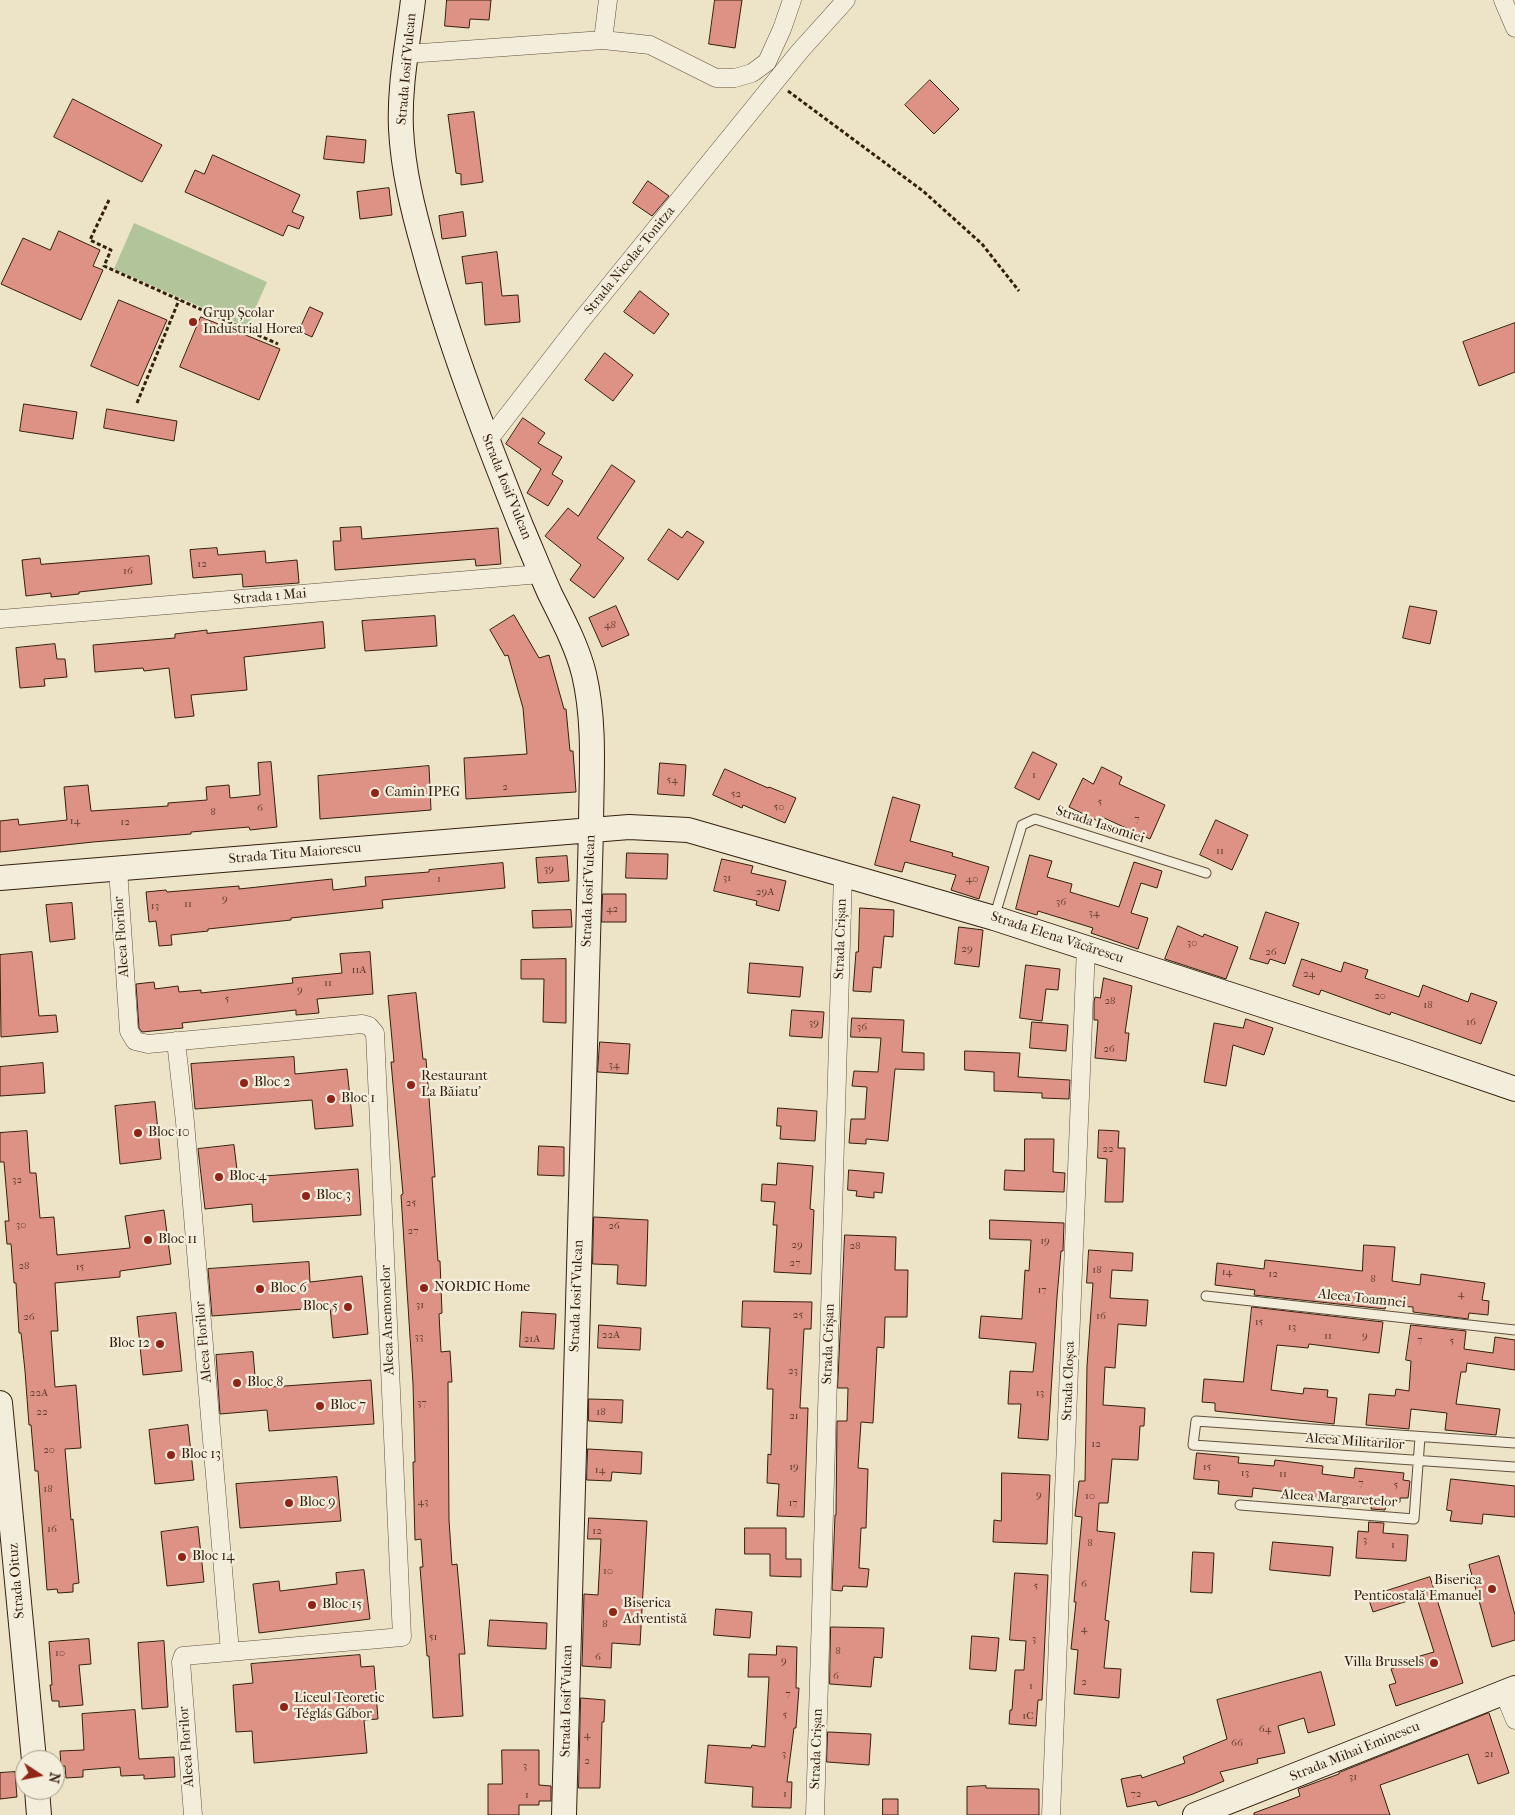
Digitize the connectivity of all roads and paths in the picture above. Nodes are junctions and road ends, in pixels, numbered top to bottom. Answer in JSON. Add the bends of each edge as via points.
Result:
{"nodes":[{"id":1,"x":413,"y":0,"type":"edge"},
{"id":2,"x":608,"y":0,"type":"edge"},
{"id":3,"x":792,"y":0,"type":"edge"},
{"id":4,"x":846,"y":0,"type":"edge"},
{"id":5,"x":1503,"y":0,"type":"edge"},
{"id":6,"x":1515,"y":28,"type":"edge"},
{"id":7,"x":603,"y":40,"type":"junction"},
{"id":8,"x":407,"y":54,"type":"junction"},
{"id":9,"x":776,"y":82,"type":"junction"},
{"id":10,"x":109,"y":200,"type":"dead end"},
{"id":11,"x":1019,"y":291,"type":"dead end"},
{"id":12,"x":179,"y":300,"type":"junction"},
{"id":13,"x":278,"y":344,"type":"dead end"},
{"id":14,"x":137,"y":403,"type":"dead end"},
{"id":15,"x":487,"y":442,"type":"junction"},
{"id":16,"x":541,"y":574,"type":"junction"},
{"id":17,"x":0,"y":619,"type":"edge"},
{"id":18,"x":591,"y":830,"type":"junction"},
{"id":19,"x":118,"y":869,"type":"junction"},
{"id":20,"x":1206,"y":873,"type":"dead end"},
{"id":21,"x":843,"y":874,"type":"junction"},
{"id":22,"x":0,"y":878,"type":"edge"},
{"id":23,"x":994,"y":918,"type":"junction"},
{"id":24,"x":1086,"y":947,"type":"junction"},
{"id":25,"x":176,"y":1041,"type":"junction"},
{"id":26,"x":1515,"y":1089,"type":"edge"},
{"id":27,"x":1206,"y":1296,"type":"dead end"},
{"id":28,"x":1515,"y":1330,"type":"edge"},
{"id":29,"x":0,"y":1402,"type":"edge"},
{"id":30,"x":1420,"y":1437,"type":"junction"},
{"id":31,"x":1515,"y":1443,"type":"edge"},
{"id":32,"x":1419,"y":1459,"type":"junction"},
{"id":33,"x":1515,"y":1467,"type":"edge"},
{"id":34,"x":1240,"y":1505,"type":"dead end"},
{"id":35,"x":230,"y":1652,"type":"junction"},
{"id":36,"x":1509,"y":1690,"type":"edge"},
{"id":37,"x":1515,"y":1720,"type":"edge"},
{"id":38,"x":33,"y":1750,"type":"edge"},
{"id":39,"x":38,"y":1800,"type":"edge"},
{"id":40,"x":39,"y":1815,"type":"edge"},
{"id":41,"x":192,"y":1815,"type":"edge"},
{"id":42,"x":564,"y":1815,"type":"edge"},
{"id":43,"x":815,"y":1815,"type":"edge"},
{"id":44,"x":1051,"y":1815,"type":"edge"},
{"id":45,"x":1195,"y":1815,"type":"edge"}],
"edges":[{"from":1,"to":8,"type":"street","name":"Strada Iosif Vulcan"},
{"from":2,"to":7,"type":"street"},
{"from":3,"to":7,"type":"street","via":[[767,62],[752,73],[735,78],[716,78],[650,45]]},
{"from":4,"to":9,"type":"street","name":"Strada Nicolae Tonitza"},
{"from":5,"to":6,"type":"street"},
{"from":7,"to":8,"type":"street"},
{"from":8,"to":15,"type":"street","name":"Strada Iosif Vulcan","via":[[401,128],[404,160],[436,296]]},
{"from":9,"to":11,"type":"path","via":[[923,191],[982,244]]},
{"from":9,"to":15,"type":"street","name":"Strada Nicolae Tonitza","via":[[580,322]]},
{"from":10,"to":12,"type":"path","via":[[90,240],[111,250],[104,266]]},
{"from":12,"to":13,"type":"path"},
{"from":12,"to":14,"type":"path"},
{"from":15,"to":16,"type":"street","name":"Strada Iosif Vulcan"},
{"from":16,"to":17,"type":"street","name":"Strada 1 Mai"},
{"from":16,"to":18,"type":"street","name":"Strada Iosif Vulcan","via":[[584,672],[592,732]]},
{"from":18,"to":19,"type":"street","name":"Strada Titu Maiorescu"},
{"from":18,"to":21,"type":"street","name":"Strada Elena Văcărescu","via":[[629,827],[688,830]]},
{"from":18,"to":42,"type":"street","name":"Strada Iosif Vulcan"},
{"from":19,"to":22,"type":"street","name":"Strada Titu Maiorescu"},
{"from":19,"to":25,"type":"street","name":"Aleea Florilor","via":[[129,1031],[135,1041],[148,1044]]},
{"from":20,"to":23,"type":"lane","name":"Strada Iasomiei","via":[[1035,819],[1022,824],[1019,830]]},
{"from":21,"to":23,"type":"street","name":"Strada Elena Văcărescu"},
{"from":21,"to":43,"type":"street","name":"Strada Crișan"},
{"from":23,"to":24,"type":"street","name":"Strada Elena Văcărescu"},
{"from":24,"to":26,"type":"street","name":"Strada Elena Văcărescu"},
{"from":24,"to":44,"type":"street","name":"Strada Cloșca"},
{"from":25,"to":35,"type":"street","name":"Aleea Florilor"},
{"from":25,"to":35,"type":"street","name":"Aleea Anemonelor","via":[[362,1024],[369,1026],[375,1034],[402,1637]]},
{"from":27,"to":28,"type":"lane","name":"Aleea Toamnei"},
{"from":29,"to":38,"type":"street","name":"Strada Oituz"},
{"from":30,"to":31,"type":"lane","name":"Aleea Militarilor"},
{"from":30,"to":32,"type":"lane","name":"Aleea Margaretelor"},
{"from":30,"to":32,"type":"lane","name":"Aleea Militarilor","via":[[1196,1421],[1193,1445]]},
{"from":32,"to":33,"type":"lane","name":"Aleea Militarilor"},
{"from":32,"to":34,"type":"lane","name":"Aleea Margaretelor","via":[[1414,1519]]},
{"from":35,"to":41,"type":"street","name":"Aleea Florilor","via":[[187,1655],[181,1662]]},
{"from":36,"to":37,"type":"street"},
{"from":36,"to":45,"type":"street","name":"Strada Mihai Eminescu"},
{"from":39,"to":40,"type":"street"}]}
